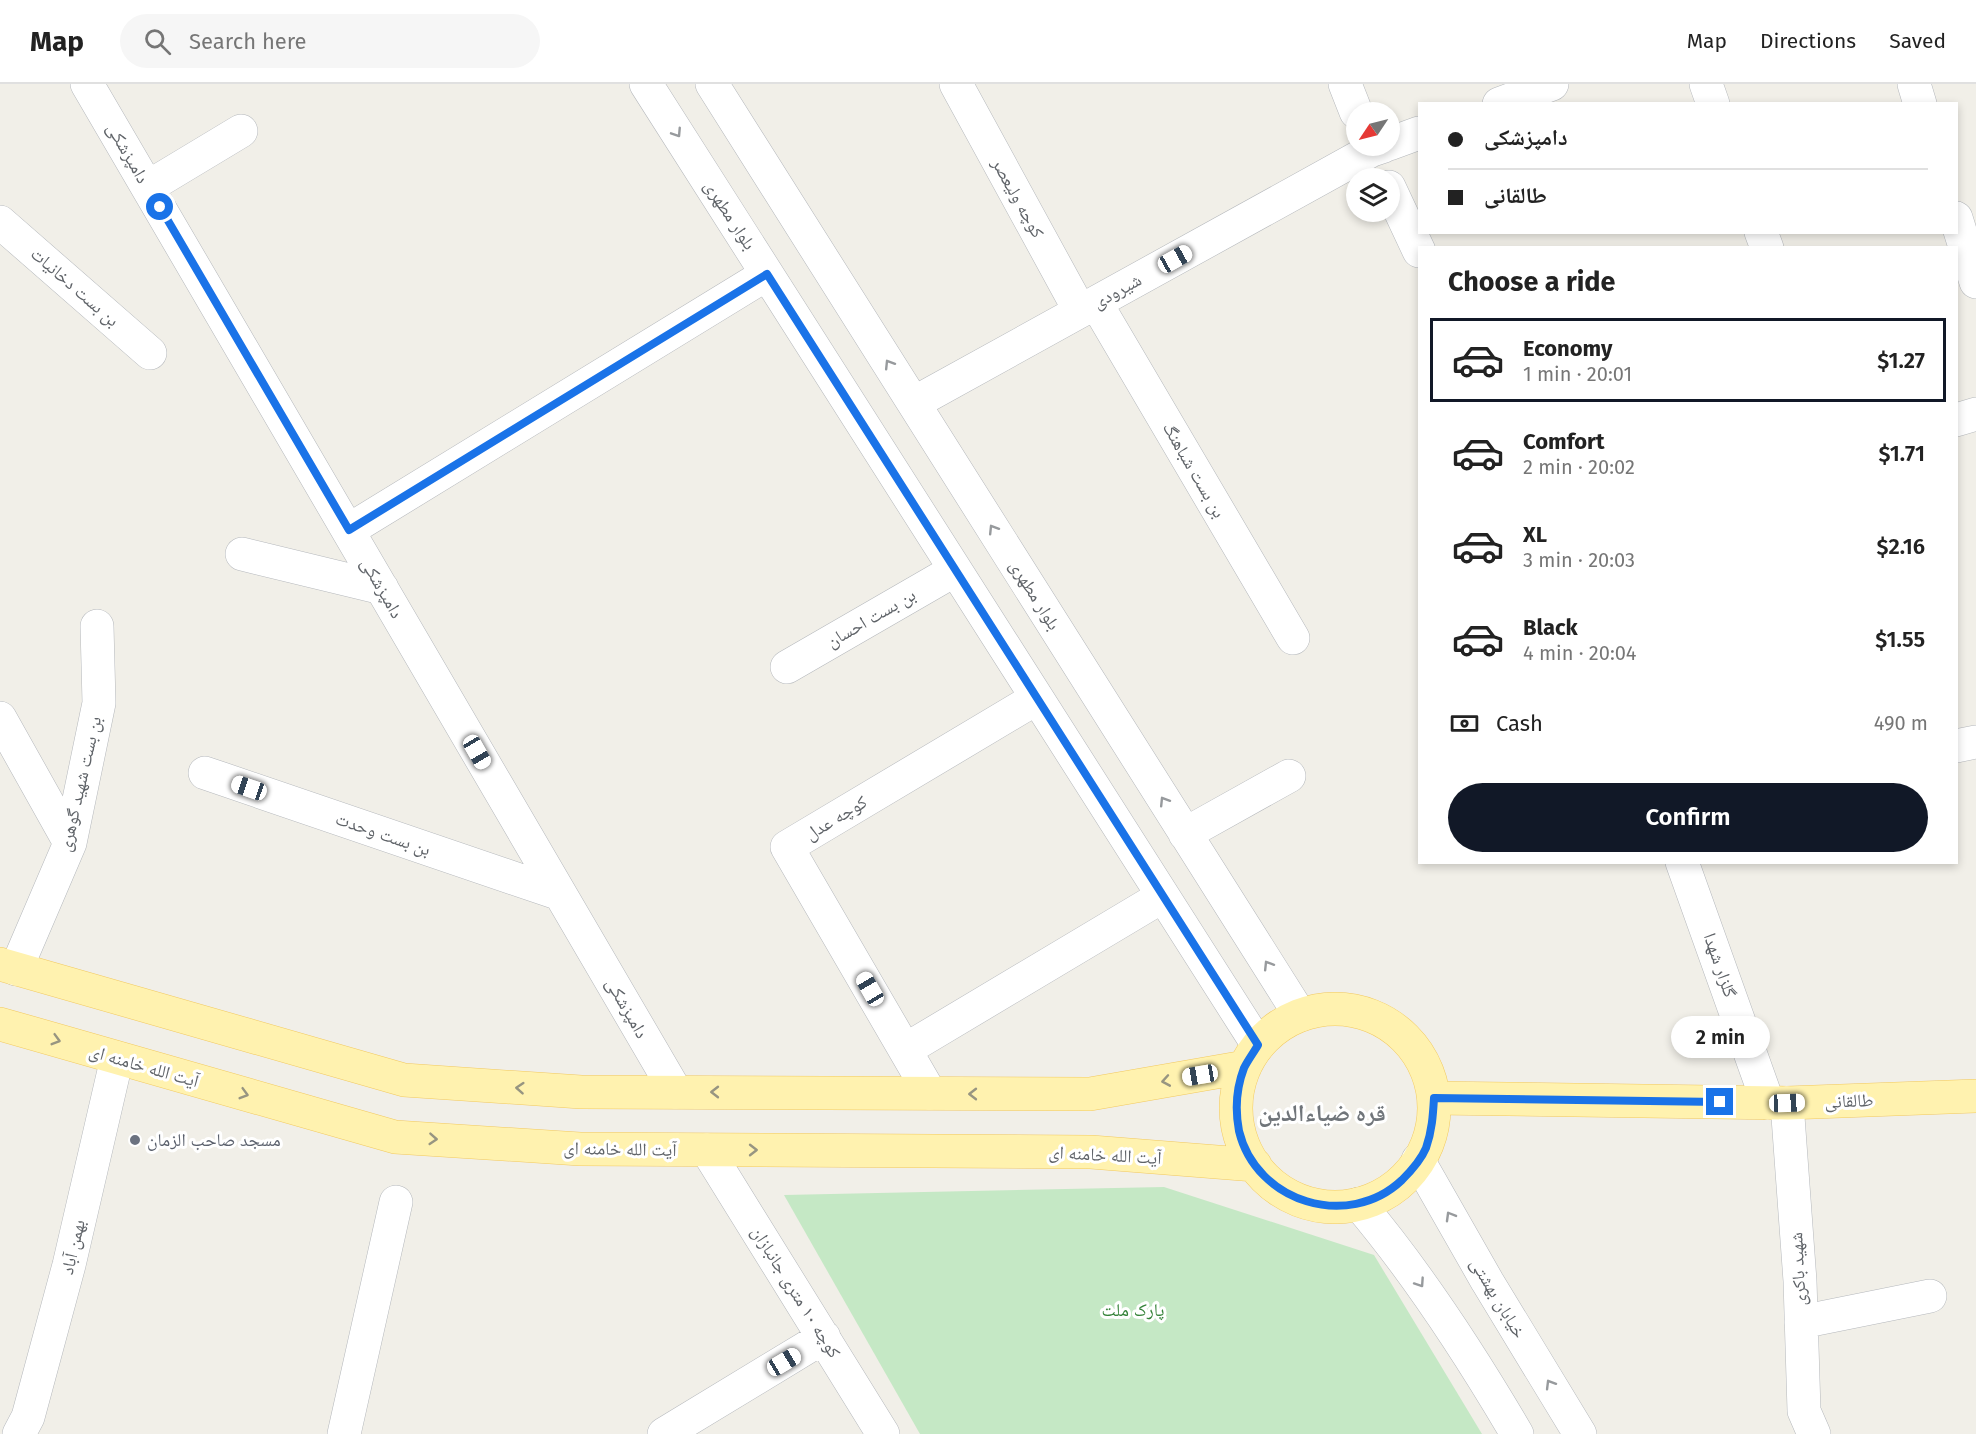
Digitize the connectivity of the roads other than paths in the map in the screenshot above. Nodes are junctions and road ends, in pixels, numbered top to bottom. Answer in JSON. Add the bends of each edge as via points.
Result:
{"nodes":[{"id":1,"x":87,"y":84,"type":"edge"},
{"id":2,"x":646,"y":84,"type":"edge"},
{"id":3,"x":712,"y":84,"type":"edge"},
{"id":4,"x":956,"y":84,"type":"edge"},
{"id":5,"x":1345,"y":84,"type":"edge"},
{"id":6,"x":1552,"y":84,"type":"edge"},
{"id":7,"x":1706,"y":84,"type":"edge"},
{"id":8,"x":1914,"y":84,"type":"edge"},
{"id":9,"x":1352,"y":102,"type":"edge"},
{"id":10,"x":1504,"y":102,"type":"edge"},
{"id":11,"x":1712,"y":102,"type":"edge"},
{"id":12,"x":1919,"y":102,"type":"edge"},
{"id":13,"x":242,"y":131,"type":"dead end"},
{"id":14,"x":1418,"y":134,"type":"edge"},
{"id":15,"x":1400,"y":143,"type":"edge"},
{"id":16,"x":1374,"y":156,"type":"edge"},
{"id":17,"x":148,"y":187,"type":"junction"},
{"id":18,"x":1400,"y":210,"type":"edge"},
{"id":19,"x":0,"y":222,"type":"edge"},
{"id":20,"x":1958,"y":224,"type":"edge"},
{"id":21,"x":1418,"y":249,"type":"edge"},
{"id":22,"x":767,"y":274,"type":"junction"},
{"id":23,"x":1976,"y":282,"type":"edge"},
{"id":24,"x":1088,"y":307,"type":"junction"},
{"id":25,"x":150,"y":352,"type":"dead end"},
{"id":26,"x":914,"y":403,"type":"junction"},
{"id":27,"x":1976,"y":414,"type":"edge"},
{"id":28,"x":1958,"y":419,"type":"edge"},
{"id":29,"x":349,"y":530,"type":"junction"},
{"id":30,"x":242,"y":554,"type":"dead end"},
{"id":31,"x":955,"y":570,"type":"junction"},
{"id":32,"x":382,"y":588,"type":"junction"},
{"id":33,"x":97,"y":626,"type":"dead end"},
{"id":34,"x":1293,"y":638,"type":"dead end"},
{"id":35,"x":787,"y":667,"type":"dead end"},
{"id":36,"x":1037,"y":698,"type":"junction"},
{"id":37,"x":0,"y":718,"type":"edge"},
{"id":38,"x":1976,"y":741,"type":"edge"},
{"id":39,"x":1958,"y":746,"type":"edge"},
{"id":40,"x":205,"y":773,"type":"dead end"},
{"id":41,"x":1289,"y":776,"type":"dead end"},
{"id":42,"x":1185,"y":834,"type":"junction"},
{"id":43,"x":70,"y":843,"type":"junction"},
{"id":44,"x":1683,"y":864,"type":"edge"},
{"id":45,"x":560,"y":894,"type":"junction"},
{"id":46,"x":1163,"y":896,"type":"junction"},
{"id":47,"x":8,"y":967,"type":"edge"},
{"id":48,"x":1300,"y":1015,"type":"junction"},
{"id":49,"x":0,"y":1024,"type":"edge"},
{"id":50,"x":905,"y":1050,"type":"junction"},
{"id":51,"x":1252,"y":1056,"type":"junction"},
{"id":52,"x":117,"y":1058,"type":"junction"},
{"id":53,"x":676,"y":1092,"type":"junction"},
{"id":54,"x":930,"y":1094,"type":"junction"},
{"id":55,"x":1976,"y":1096,"type":"edge"},
{"id":56,"x":1434,"y":1098,"type":"junction"},
{"id":57,"x":1777,"y":1103,"type":"junction"},
{"id":58,"x":707,"y":1150,"type":"junction"},
{"id":59,"x":1418,"y":1160,"type":"junction"},
{"id":60,"x":1255,"y":1166,"type":"junction"},
{"id":61,"x":396,"y":1202,"type":"dead end"},
{"id":62,"x":1359,"y":1203,"type":"junction"},
{"id":63,"x":1930,"y":1296,"type":"dead end"},
{"id":64,"x":1801,"y":1322,"type":"junction"},
{"id":65,"x":824,"y":1337,"type":"junction"},
{"id":66,"x":19,"y":1434,"type":"edge"},
{"id":67,"x":344,"y":1434,"type":"edge"},
{"id":68,"x":664,"y":1434,"type":"edge"},
{"id":69,"x":883,"y":1434,"type":"edge"},
{"id":70,"x":1517,"y":1434,"type":"edge"},
{"id":71,"x":1580,"y":1434,"type":"edge"},
{"id":72,"x":1814,"y":1434,"type":"edge"}],
"edges":[{"from":1,"to":17,"type":"street","name":"دامپزشکی"},
{"from":2,"to":22,"type":"street","name":"بلوار مطهری","one_way":true},
{"from":26,"to":3,"type":"street","name":"بلوار مطهری","one_way":true},
{"from":4,"to":24,"type":"street","name":"کوچه ولیعصر"},
{"from":5,"to":9,"type":"street"},
{"from":6,"to":10,"type":"street"},
{"from":7,"to":11,"type":"street"},
{"from":8,"to":12,"type":"street"},
{"from":13,"to":17,"type":"street"},
{"from":14,"to":15,"type":"street","name":"شیرودی"},
{"from":16,"to":24,"type":"street","name":"شیرودی"},
{"from":17,"to":29,"type":"street","name":"دامپزشکی"},
{"from":18,"to":21,"type":"street"},
{"from":19,"to":25,"type":"street","name":"بن بست دخانیات"},
{"from":20,"to":23,"type":"street"},
{"from":22,"to":29,"type":"street"},
{"from":22,"to":31,"type":"street","name":"بلوار مطهری"},
{"from":24,"to":26,"type":"street","name":"شیرودی"},
{"from":24,"to":34,"type":"street","name":"بن بست شباهنگ"},
{"from":42,"to":26,"type":"street","name":"بلوار مطهری","one_way":true},
{"from":27,"to":28,"type":"street"},
{"from":29,"to":32,"type":"street","name":"دامپزشکی"},
{"from":30,"to":32,"type":"street"},
{"from":31,"to":35,"type":"street","name":"بن بست احسان"},
{"from":31,"to":36,"type":"street","name":"بلوار مطهری"},
{"from":32,"to":45,"type":"street","name":"دامپزشکی"},
{"from":33,"to":43,"type":"street","name":"بن بست شهید گوهری","via":[[99,703]]},
{"from":36,"to":46,"type":"street","name":"بلوار مطهری"},
{"from":36,"to":50,"type":"street","name":"کوچه عدل","via":[[787,847]]},
{"from":37,"to":43,"type":"street"},
{"from":38,"to":39,"type":"street"},
{"from":40,"to":45,"type":"street","name":"بن بست وحدت"},
{"from":41,"to":42,"type":"street"},
{"from":48,"to":42,"type":"street","name":"بلوار مطهری","one_way":true},
{"from":43,"to":47,"type":"street","name":"بن بست شهید گوهری"},
{"from":44,"to":57,"type":"street","name":"گلزار شهدا"},
{"from":45,"to":53,"type":"street","name":"دامپزشکی"},
{"from":46,"to":50,"type":"street"},
{"from":46,"to":51,"type":"street","name":"بلوار مطهری"},
{"from":53,"to":47,"type":"main road","one_way":true,"via":[[581,1092],[404,1080]]},
{"from":48,"to":51,"type":"main road","via":[[1277,1027]]},
{"from":48,"to":56,"type":"main road","via":[[1325,1009],[1351,1010],[1376,1017],[1398,1031],[1415,1050],[1428,1073]]},
{"from":49,"to":52,"type":"main road","name":"آیت الله خامنه ای","one_way":true},
{"from":50,"to":54,"type":"street","name":"کوچه عدل"},
{"from":51,"to":54,"type":"main road","one_way":true,"via":[[1090,1094]]},
{"from":51,"to":60,"type":"main road","via":[[1237,1092],[1236,1117],[1242,1143]]},
{"from":52,"to":58,"type":"main road","name":"آیت الله خامنه ای","one_way":true,"via":[[395,1137],[580,1149]]},
{"from":52,"to":66,"type":"street","name":"بهمن آباد","via":[[69,1265],[28,1417]]},
{"from":54,"to":53,"type":"main road","one_way":true},
{"from":55,"to":57,"type":"main road","name":"طالقانی"},
{"from":56,"to":57,"type":"main road","name":"طالقانی"},
{"from":56,"to":59,"type":"main road","via":[[1432,1124]]},
{"from":57,"to":64,"type":"street","name":"شهید باکری"},
{"from":58,"to":60,"type":"main road","name":"آیت الله خامنه ای","one_way":true,"via":[[1091,1152]]},
{"from":58,"to":65,"type":"street","name":"کوچه ۱۰ متری جانبازان"},
{"from":59,"to":62,"type":"main road","via":[[1393,1188]]},
{"from":71,"to":59,"type":"street","name":"خیابان بهشتی","one_way":true},
{"from":60,"to":62,"type":"main road","via":[[1272,1185],[1294,1198],[1319,1206]]},
{"from":61,"to":67,"type":"street"},
{"from":62,"to":70,"type":"street","one_way":true,"via":[[1394,1245]]},
{"from":63,"to":64,"type":"street"},
{"from":64,"to":72,"type":"street","name":"شهید باکری","via":[[1804,1411]]},
{"from":65,"to":68,"type":"street"},
{"from":65,"to":69,"type":"street","name":"کوچه ۱۰ متری جانبازان"}]}
